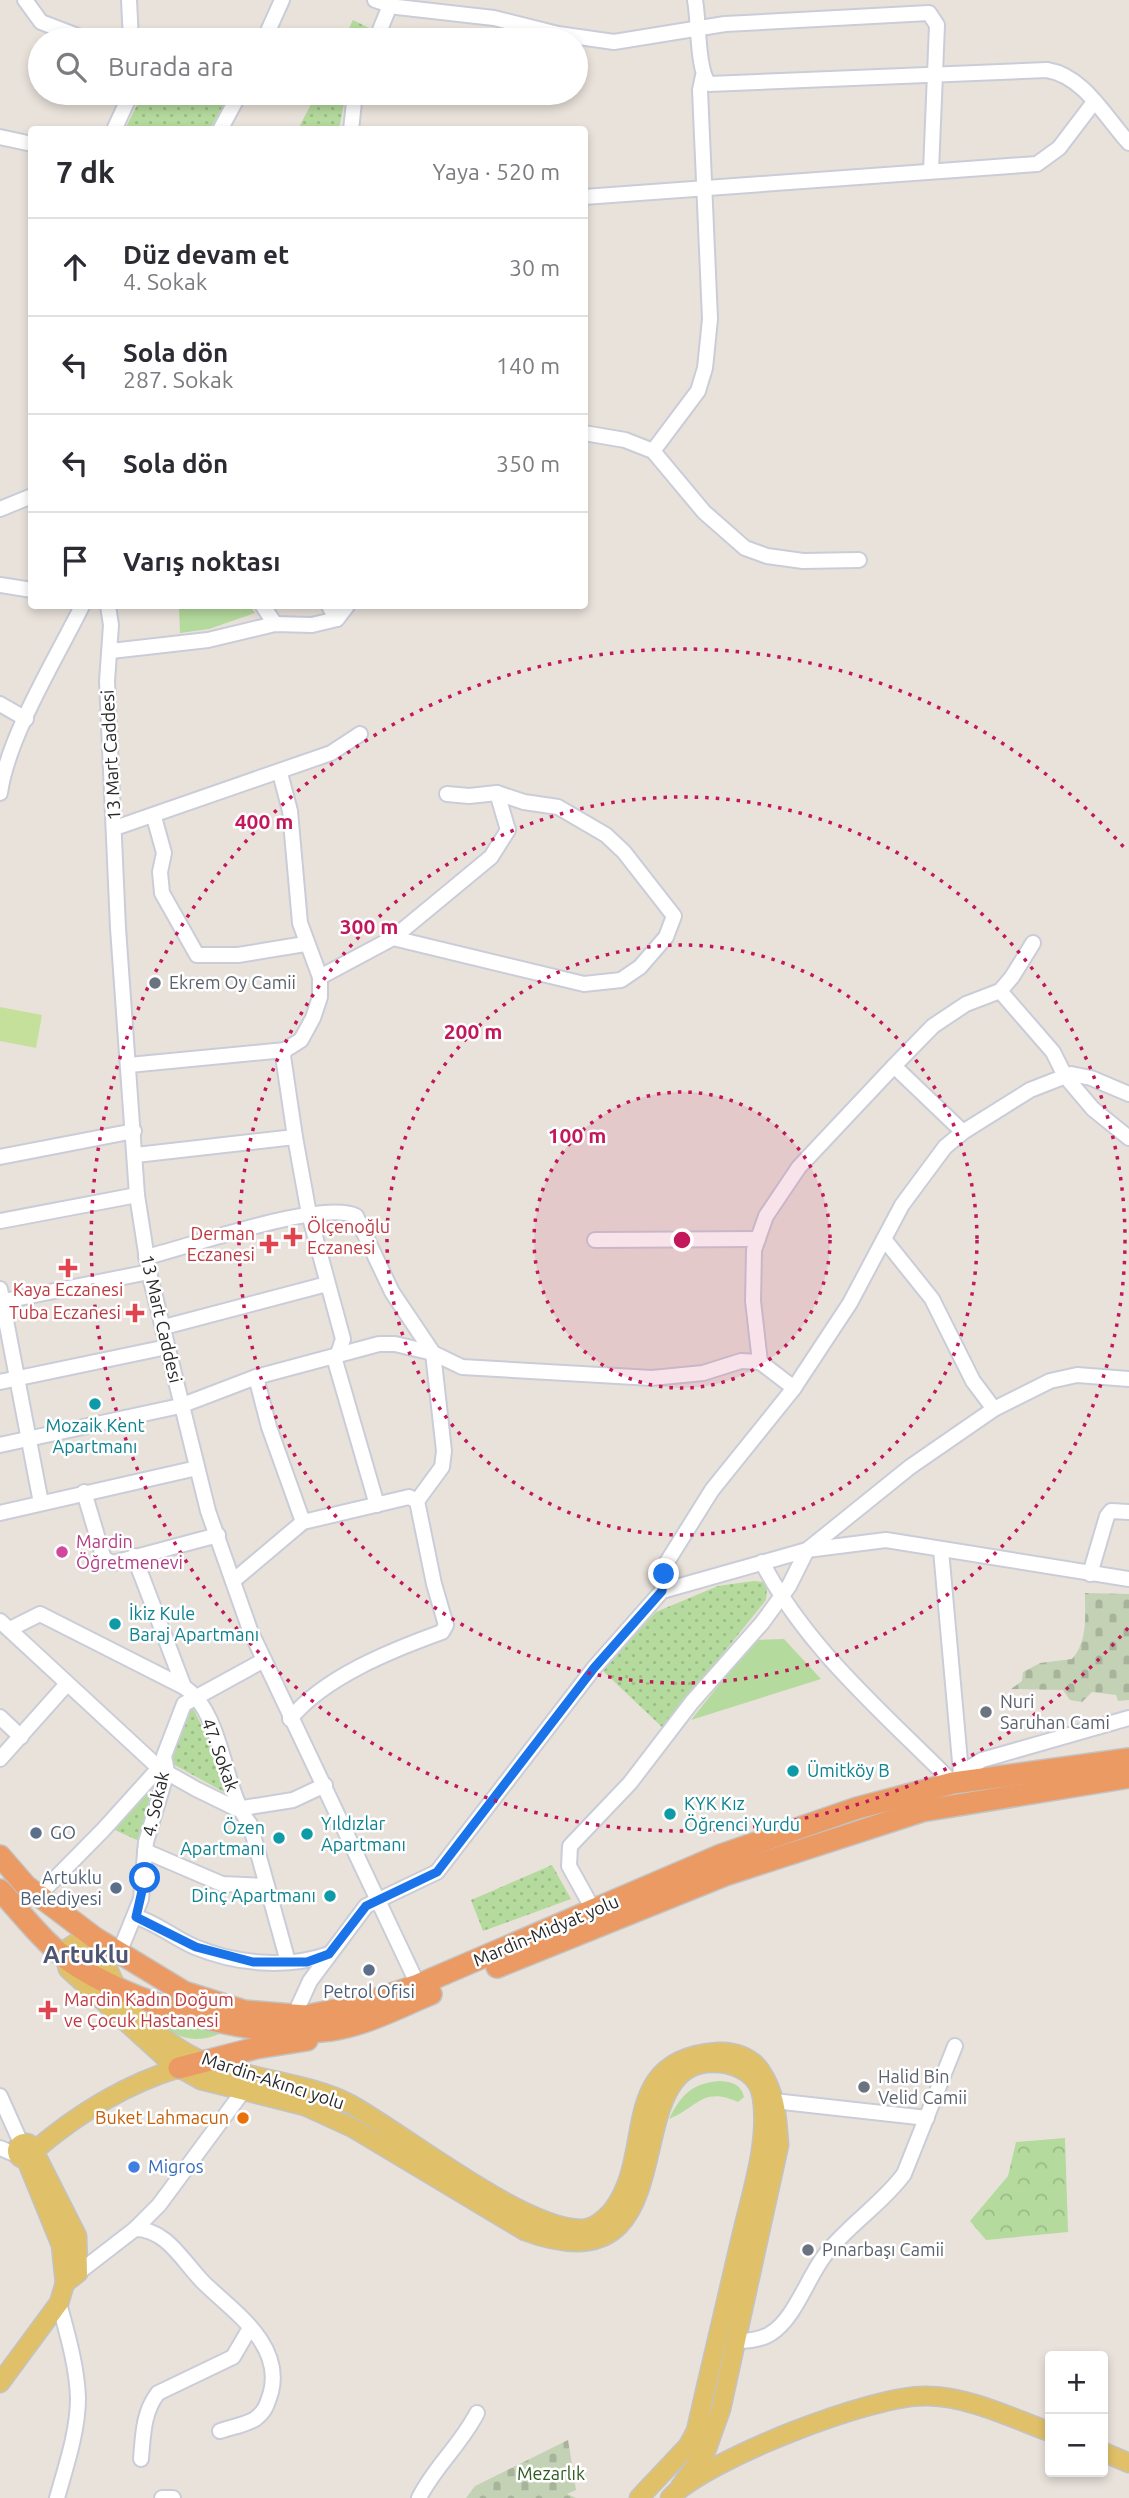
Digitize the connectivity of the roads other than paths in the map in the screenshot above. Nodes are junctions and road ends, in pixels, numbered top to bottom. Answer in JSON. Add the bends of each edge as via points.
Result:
{"nodes":[{"id":1,"x":25,"y":0,"type":"edge"},
{"id":2,"x":128,"y":0,"type":"edge"},
{"id":3,"x":282,"y":0,"type":"edge"},
{"id":4,"x":695,"y":0,"type":"edge"},
{"id":5,"x":383,"y":2,"type":"edge"},
{"id":6,"x":57,"y":28,"type":"edge"},
{"id":7,"x":130,"y":28,"type":"edge"},
{"id":8,"x":269,"y":28,"type":"edge"},
{"id":9,"x":378,"y":28,"type":"edge"},
{"id":10,"x":534,"y":28,"type":"edge"},
{"id":11,"x":700,"y":29,"type":"junction"},
{"id":12,"x":588,"y":38,"type":"edge"},
{"id":13,"x":702,"y":76,"type":"junction"},
{"id":14,"x":935,"y":76,"type":"junction"},
{"id":15,"x":1094,"y":102,"type":"junction"},
{"id":16,"x":125,"y":105,"type":"edge"},
{"id":17,"x":234,"y":105,"type":"edge"},
{"id":18,"x":354,"y":105,"type":"edge"},
{"id":19,"x":116,"y":126,"type":"edge"},
{"id":20,"x":222,"y":126,"type":"edge"},
{"id":21,"x":351,"y":126,"type":"edge"},
{"id":22,"x":0,"y":137,"type":"edge"},
{"id":23,"x":28,"y":143,"type":"edge"},
{"id":24,"x":1129,"y":143,"type":"edge"},
{"id":25,"x":931,"y":171,"type":"junction"},
{"id":26,"x":705,"y":188,"type":"junction"},
{"id":27,"x":588,"y":197,"type":"edge"},
{"id":28,"x":588,"y":433,"type":"edge"},
{"id":29,"x":653,"y":451,"type":"junction"},
{"id":30,"x":28,"y":498,"type":"edge"},
{"id":31,"x":0,"y":509,"type":"edge"},
{"id":32,"x":859,"y":560,"type":"dead end"},
{"id":33,"x":0,"y":585,"type":"edge"},
{"id":34,"x":28,"y":589,"type":"edge"},
{"id":35,"x":81,"y":609,"type":"edge"},
{"id":36,"x":108,"y":609,"type":"edge"},
{"id":37,"x":265,"y":609,"type":"edge"},
{"id":38,"x":331,"y":609,"type":"edge"},
{"id":39,"x":345,"y":609,"type":"edge"},
{"id":40,"x":337,"y":619,"type":"junction"},
{"id":41,"x":275,"y":624,"type":"junction"},
{"id":42,"x":110,"y":651,"type":"junction"},
{"id":43,"x":0,"y":704,"type":"edge"},
{"id":44,"x":26,"y":719,"type":"junction"},
{"id":45,"x":360,"y":734,"type":"dead end"},
{"id":46,"x":280,"y":773,"type":"junction"},
{"id":47,"x":0,"y":793,"type":"edge"},
{"id":48,"x":497,"y":793,"type":"junction"},
{"id":49,"x":447,"y":794,"type":"dead end"},
{"id":50,"x":154,"y":817,"type":"junction"},
{"id":51,"x":115,"y":828,"type":"junction"},
{"id":52,"x":393,"y":938,"type":"junction"},
{"id":53,"x":1033,"y":943,"type":"dead end"},
{"id":54,"x":305,"y":944,"type":"junction"},
{"id":55,"x":320,"y":977,"type":"junction"},
{"id":56,"x":1000,"y":991,"type":"junction"},
{"id":57,"x":285,"y":1050,"type":"junction"},
{"id":58,"x":129,"y":1065,"type":"junction"},
{"id":59,"x":894,"y":1066,"type":"junction"},
{"id":60,"x":1065,"y":1076,"type":"junction"},
{"id":61,"x":1129,"y":1094,"type":"edge"},
{"id":62,"x":134,"y":1131,"type":"junction"},
{"id":63,"x":963,"y":1132,"type":"junction"},
{"id":64,"x":295,"y":1138,"type":"junction"},
{"id":65,"x":1129,"y":1138,"type":"edge"},
{"id":66,"x":135,"y":1155,"type":"junction"},
{"id":67,"x":0,"y":1157,"type":"edge"},
{"id":68,"x":137,"y":1195,"type":"junction"},
{"id":69,"x":309,"y":1214,"type":"junction"},
{"id":70,"x":0,"y":1221,"type":"edge"},
{"id":71,"x":884,"y":1239,"type":"junction"},
{"id":72,"x":595,"y":1240,"type":"dead end"},
{"id":73,"x":758,"y":1240,"type":"junction"},
{"id":74,"x":147,"y":1265,"type":"junction"},
{"id":75,"x":327,"y":1284,"type":"junction"},
{"id":76,"x":1,"y":1298,"type":"edge"},
{"id":77,"x":163,"y":1327,"type":"junction"},
{"id":78,"x":167,"y":1346,"type":"junction"},
{"id":79,"x":433,"y":1353,"type":"junction"},
{"id":80,"x":336,"y":1355,"type":"junction"},
{"id":81,"x":760,"y":1362,"type":"junction"},
{"id":82,"x":256,"y":1377,"type":"junction"},
{"id":83,"x":17,"y":1379,"type":"junction"},
{"id":84,"x":1129,"y":1379,"type":"edge"},
{"id":85,"x":0,"y":1382,"type":"edge"},
{"id":86,"x":794,"y":1388,"type":"junction"},
{"id":87,"x":180,"y":1406,"type":"junction"},
{"id":88,"x":995,"y":1409,"type":"junction"},
{"id":89,"x":26,"y":1439,"type":"junction"},
{"id":90,"x":0,"y":1445,"type":"edge"},
{"id":91,"x":197,"y":1468,"type":"junction"},
{"id":92,"x":83,"y":1492,"type":"junction"},
{"id":93,"x":417,"y":1501,"type":"junction"},
{"id":94,"x":41,"y":1503,"type":"junction"},
{"id":95,"x":377,"y":1505,"type":"junction"},
{"id":96,"x":1129,"y":1512,"type":"edge"},
{"id":97,"x":0,"y":1513,"type":"edge"},
{"id":98,"x":303,"y":1522,"type":"junction"},
{"id":99,"x":218,"y":1535,"type":"junction"},
{"id":100,"x":807,"y":1550,"type":"junction"},
{"id":101,"x":941,"y":1550,"type":"junction"},
{"id":102,"x":134,"y":1556,"type":"junction"},
{"id":103,"x":762,"y":1562,"type":"junction"},
{"id":104,"x":1090,"y":1574,"type":"junction"},
{"id":105,"x":1129,"y":1579,"type":"edge"},
{"id":106,"x":233,"y":1581,"type":"junction"},
{"id":107,"x":662,"y":1591,"type":"junction"},
{"id":108,"x":780,"y":1598,"type":"junction"},
{"id":109,"x":5,"y":1625,"type":"edge"},
{"id":110,"x":264,"y":1660,"type":"junction"},
{"id":111,"x":66,"y":1685,"type":"junction"},
{"id":112,"x":190,"y":1691,"type":"junction"},
{"id":113,"x":0,"y":1717,"type":"edge"},
{"id":114,"x":1129,"y":1718,"type":"edge"},
{"id":115,"x":290,"y":1719,"type":"junction"},
{"id":116,"x":21,"y":1737,"type":"junction"},
{"id":117,"x":0,"y":1759,"type":"edge"},
{"id":118,"x":1129,"y":1759,"type":"edge"},
{"id":119,"x":163,"y":1770,"type":"junction"},
{"id":120,"x":1129,"y":1777,"type":"edge"},
{"id":121,"x":957,"y":1778,"type":"junction"},
{"id":122,"x":325,"y":1785,"type":"junction"},
{"id":123,"x":237,"y":1809,"type":"junction"},
{"id":124,"x":145,"y":1851,"type":"junction"},
{"id":125,"x":0,"y":1857,"type":"edge"},
{"id":126,"x":267,"y":1886,"type":"junction"},
{"id":127,"x":0,"y":1890,"type":"edge"},
{"id":128,"x":38,"y":1896,"type":"junction"},
{"id":129,"x":379,"y":1901,"type":"junction"},
{"id":130,"x":594,"y":1912,"type":"junction"},
{"id":131,"x":136,"y":1917,"type":"junction"},
{"id":132,"x":95,"y":1938,"type":"junction"},
{"id":133,"x":119,"y":1953,"type":"junction"},
{"id":134,"x":329,"y":1954,"type":"junction"},
{"id":135,"x":61,"y":1957,"type":"junction"},
{"id":136,"x":288,"y":1962,"type":"junction"},
{"id":137,"x":418,"y":1985,"type":"junction"},
{"id":138,"x":115,"y":1987,"type":"junction"},
{"id":139,"x":294,"y":2016,"type":"junction"},
{"id":140,"x":330,"y":2030,"type":"junction"},
{"id":141,"x":955,"y":2046,"type":"dead end"},
{"id":142,"x":202,"y":2061,"type":"junction"},
{"id":143,"x":179,"y":2067,"type":"junction"},
{"id":144,"x":244,"y":2091,"type":"junction"},
{"id":145,"x":0,"y":2096,"type":"edge"},
{"id":146,"x":774,"y":2101,"type":"junction"},
{"id":147,"x":927,"y":2118,"type":"junction"},
{"id":148,"x":0,"y":2139,"type":"edge"},
{"id":149,"x":20,"y":2151,"type":"edge"},
{"id":150,"x":135,"y":2229,"type":"junction"},
{"id":151,"x":72,"y":2278,"type":"junction"},
{"id":152,"x":59,"y":2303,"type":"junction"},
{"id":153,"x":250,"y":2328,"type":"junction"},
{"id":154,"x":738,"y":2341,"type":"junction"},
{"id":155,"x":0,"y":2383,"type":"edge"},
{"id":156,"x":477,"y":2413,"type":"dead end"},
{"id":157,"x":1045,"y":2430,"type":"edge"},
{"id":158,"x":220,"y":2431,"type":"dead end"},
{"id":159,"x":1108,"y":2454,"type":"edge"},
{"id":160,"x":141,"y":2459,"type":"dead end"},
{"id":161,"x":1129,"y":2463,"type":"edge"},
{"id":162,"x":675,"y":2493,"type":"edge"},
{"id":163,"x":57,"y":2498,"type":"edge"},
{"id":164,"x":162,"y":2498,"type":"edge"},
{"id":165,"x":173,"y":2498,"type":"edge"},
{"id":166,"x":419,"y":2498,"type":"edge"},
{"id":167,"x":639,"y":2498,"type":"edge"}],
"edges":[{"from":1,"to":6,"type":"street","via":[[41,22]]},
{"from":2,"to":7,"type":"street"},
{"from":3,"to":8,"type":"street"},
{"from":4,"to":11,"type":"street"},
{"from":5,"to":9,"type":"street"},
{"from":5,"to":10,"type":"street"},
{"from":11,"to":12,"type":"street","via":[[614,42]]},
{"from":11,"to":13,"type":"street"},
{"from":11,"to":14,"type":"street","via":[[929,13],[937,25]]},
{"from":13,"to":14,"type":"street","via":[[709,84]]},
{"from":13,"to":26,"type":"street"},
{"from":14,"to":15,"type":"street","via":[[1062,72]]},
{"from":14,"to":25,"type":"street"},
{"from":15,"to":24,"type":"street"},
{"from":15,"to":25,"type":"street","via":[[1059,148],[1037,164]]},
{"from":16,"to":19,"type":"street"},
{"from":17,"to":20,"type":"street"},
{"from":18,"to":21,"type":"street"},
{"from":22,"to":23,"type":"street"},
{"from":25,"to":26,"type":"street"},
{"from":26,"to":27,"type":"street"},
{"from":26,"to":29,"type":"street","via":[[710,319],[705,368],[698,391]]},
{"from":28,"to":29,"type":"street"},
{"from":29,"to":32,"type":"street","via":[[704,512],[745,548],[803,561]]},
{"from":30,"to":31,"type":"street"},
{"from":33,"to":34,"type":"street"},
{"from":35,"to":44,"type":"street"},
{"from":36,"to":42,"type":"street","name":"13 Mart Caddesi"},
{"from":37,"to":41,"type":"street"},
{"from":38,"to":40,"type":"street"},
{"from":39,"to":40,"type":"street"},
{"from":40,"to":41,"type":"street","via":[[312,625]]},
{"from":41,"to":42,"type":"street","via":[[208,640]]},
{"from":42,"to":51,"type":"street","name":"13 Mart Caddesi","via":[[107,681]]},
{"from":43,"to":44,"type":"street"},
{"from":44,"to":47,"type":"street"},
{"from":45,"to":46,"type":"street","via":[[331,753]]},
{"from":46,"to":50,"type":"street"},
{"from":46,"to":54,"type":"street","via":[[290,811]]},
{"from":48,"to":49,"type":"street"},
{"from":48,"to":52,"type":"street","via":[[508,830],[491,857]]},
{"from":48,"to":52,"type":"street","via":[[558,807],[606,835],[674,916],[666,937],[640,967],[621,980],[584,984]]},
{"from":50,"to":51,"type":"street"},
{"from":50,"to":54,"type":"street","via":[[164,853],[162,893],[197,955],[238,955]]},
{"from":51,"to":58,"type":"street","name":"13 Mart Caddesi"},
{"from":52,"to":55,"type":"street"},
{"from":53,"to":56,"type":"street"},
{"from":54,"to":55,"type":"street"},
{"from":55,"to":57,"type":"street","via":[[313,1018],[301,1040]]},
{"from":56,"to":59,"type":"street","via":[[967,1004],[933,1026]]},
{"from":56,"to":60,"type":"street","via":[[1053,1052]]},
{"from":57,"to":58,"type":"street"},
{"from":57,"to":64,"type":"street"},
{"from":58,"to":62,"type":"street","name":"13 Mart Caddesi"},
{"from":59,"to":63,"type":"street"},
{"from":59,"to":73,"type":"street","via":[[799,1167],[765,1216]]},
{"from":60,"to":61,"type":"street","via":[[1091,1078]]},
{"from":60,"to":63,"type":"street","via":[[1030,1090]]},
{"from":60,"to":65,"type":"street","via":[[1093,1109]]},
{"from":62,"to":66,"type":"street","name":"13 Mart Caddesi"},
{"from":62,"to":67,"type":"street"},
{"from":63,"to":71,"type":"street","via":[[945,1147],[902,1205]]},
{"from":64,"to":66,"type":"street"},
{"from":64,"to":69,"type":"street"},
{"from":66,"to":68,"type":"street","name":"13 Mart Caddesi"},
{"from":68,"to":70,"type":"street"},
{"from":68,"to":74,"type":"street","name":"13 Mart Caddesi"},
{"from":69,"to":74,"type":"street"},
{"from":69,"to":75,"type":"street"},
{"from":69,"to":79,"type":"street","via":[[346,1211],[356,1216],[407,1320]]},
{"from":71,"to":86,"type":"street","via":[[850,1303]]},
{"from":71,"to":88,"type":"street","via":[[932,1299],[972,1381]]},
{"from":72,"to":73,"type":"street"},
{"from":73,"to":81,"type":"street","via":[[753,1301]]},
{"from":74,"to":76,"type":"street"},
{"from":74,"to":77,"type":"street","name":"13 Mart Caddesi"},
{"from":75,"to":77,"type":"street"},
{"from":75,"to":80,"type":"street","via":[[343,1339]]},
{"from":76,"to":83,"type":"street"},
{"from":77,"to":78,"type":"street","name":"13 Mart Caddesi"},
{"from":78,"to":83,"type":"street"},
{"from":78,"to":87,"type":"street","name":"13 Mart Caddesi"},
{"from":79,"to":80,"type":"street","via":[[379,1344]]},
{"from":79,"to":81,"type":"street","via":[[461,1367],[652,1378],[704,1373],[741,1361]]},
{"from":79,"to":93,"type":"street","via":[[444,1451],[442,1467]]},
{"from":80,"to":82,"type":"street"},
{"from":80,"to":95,"type":"street"},
{"from":81,"to":86,"type":"street"},
{"from":82,"to":87,"type":"street"},
{"from":82,"to":98,"type":"street"},
{"from":83,"to":85,"type":"street"},
{"from":83,"to":89,"type":"street"},
{"from":84,"to":88,"type":"street","via":[[1077,1375],[1050,1381]]},
{"from":86,"to":107,"type":"street","via":[[712,1490],[667,1562]]},
{"from":87,"to":89,"type":"street"},
{"from":87,"to":91,"type":"street","name":"13 Mart Caddesi"},
{"from":88,"to":100,"type":"street","via":[[911,1466]]},
{"from":89,"to":90,"type":"street"},
{"from":89,"to":94,"type":"street"},
{"from":91,"to":92,"type":"street"},
{"from":91,"to":99,"type":"street","name":"13 Mart Caddesi"},
{"from":92,"to":94,"type":"street"},
{"from":92,"to":102,"type":"street","via":[[104,1559],[113,1563]]},
{"from":93,"to":95,"type":"street","via":[[409,1497]]},
{"from":93,"to":115,"type":"street","via":[[446,1625],[442,1632],[376,1658],[301,1706]]},
{"from":94,"to":97,"type":"street"},
{"from":95,"to":98,"type":"street"},
{"from":96,"to":104,"type":"street","via":[[1111,1511],[1107,1516]]},
{"from":98,"to":106,"type":"street"},
{"from":99,"to":102,"type":"street"},
{"from":99,"to":106,"type":"street","name":"13 Mart Caddesi"},
{"from":100,"to":101,"type":"street","via":[[887,1540]]},
{"from":100,"to":103,"type":"street"},
{"from":100,"to":108,"type":"street"},
{"from":101,"to":104,"type":"street"},
{"from":101,"to":121,"type":"street"},
{"from":102,"to":112,"type":"street","name":"47. Sokak"},
{"from":103,"to":107,"type":"street"},
{"from":103,"to":108,"type":"street"},
{"from":104,"to":105,"type":"street"},
{"from":106,"to":110,"type":"street","name":"13 Mart Caddesi"},
{"from":107,"to":129,"type":"street","via":[[594,1668],[437,1872]]},
{"from":108,"to":121,"type":"street","via":[[813,1639]]},
{"from":108,"to":130,"type":"street","via":[[630,1783],[570,1846],[569,1866]]},
{"from":109,"to":111,"type":"street"},
{"from":109,"to":112,"type":"street","via":[[40,1614]]},
{"from":110,"to":112,"type":"street","name":"4. Sokak"},
{"from":110,"to":115,"type":"street","name":"13 Mart Caddesi"},
{"from":111,"to":116,"type":"street"},
{"from":111,"to":119,"type":"street"},
{"from":112,"to":119,"type":"street","name":"4. Sokak","via":[[164,1756]]},
{"from":112,"to":123,"type":"street","name":"47. Sokak","via":[[226,1759]]},
{"from":113,"to":116,"type":"street"},
{"from":114,"to":121,"type":"street","via":[[982,1760]]},
{"from":115,"to":122,"type":"street","name":"13 Mart Caddesi"},
{"from":116,"to":117,"type":"street"},
{"from":118,"to":121,"type":"highway","name":"Mardin-Midyat yolu"},
{"from":119,"to":123,"type":"street"},
{"from":119,"to":124,"type":"street","name":"4. Sokak"},
{"from":119,"to":128,"type":"street"},
{"from":120,"to":140,"type":"highway","name":"Mardin-Midyat yolu","via":[[922,1811],[725,1875],[368,2020]]},
{"from":121,"to":130,"type":"highway","name":"Mardin-Midyat yolu","via":[[721,1855]]},
{"from":122,"to":123,"type":"street","via":[[293,1800]]},
{"from":122,"to":129,"type":"street","name":"13 Mart Caddesi"},
{"from":123,"to":126,"type":"street","name":"47. Sokak","via":[[250,1824]]},
{"from":124,"to":126,"type":"street","via":[[222,1884]]},
{"from":124,"to":131,"type":"street","name":"4. Sokak","via":[[145,1878]]},
{"from":125,"to":128,"type":"highway","name":"Mardin-Midyat yolu"},
{"from":126,"to":136,"type":"street","name":"47. Sokak"},
{"from":127,"to":135,"type":"highway","name":"Mardin-Midyat yolu"},
{"from":128,"to":132,"type":"highway","name":"Mardin-Midyat yolu"},
{"from":129,"to":134,"type":"street","via":[[366,1906]]},
{"from":129,"to":137,"type":"street","name":"13 Mart Caddesi"},
{"from":130,"to":137,"type":"highway","name":"Mardin-Midyat yolu"},
{"from":131,"to":133,"type":"street","name":"4. Sokak"},
{"from":131,"to":136,"type":"street","via":[[223,1956]]},
{"from":132,"to":133,"type":"highway","name":"Mardin-Midyat yolu"},
{"from":132,"to":135,"type":"main road","via":[[74,1942]]},
{"from":132,"to":138,"type":"main road","name":"Mardin-Akıncı yolu"},
{"from":133,"to":139,"type":"highway","name":"Mardin-Midyat yolu","via":[[184,1992],[244,2011]]},
{"from":134,"to":136,"type":"street","via":[[307,1962]]},
{"from":134,"to":139,"type":"street"},
{"from":135,"to":138,"type":"highway","name":"Mardin-Midyat yolu"},
{"from":135,"to":143,"type":"main road","name":"Mardin-Akıncı yolu"},
{"from":137,"to":139,"type":"highway","name":"Mardin-Midyat yolu","via":[[356,2006]]},
{"from":138,"to":140,"type":"highway","name":"Mardin-Midyat yolu","via":[[207,2020],[262,2029]]},
{"from":138,"to":142,"type":"main road","name":"Mardin-Akıncı yolu","via":[[142,2021]]},
{"from":140,"to":142,"type":"highway","via":[[309,2040]]},
{"from":141,"to":147,"type":"street"},
{"from":142,"to":143,"type":"highway"},
{"from":142,"to":146,"type":"main road","name":"Mardin-Akıncı yolu","via":[[347,2103],[547,2222],[582,2229],[603,2222],[620,2200],[633,2169],[647,2094],[659,2076],[679,2061],[711,2052],[740,2054],[757,2065]]},
{"from":143,"to":144,"type":"main road","name":"Mardin-Akıncı yolu","via":[[201,2080]]},
{"from":143,"to":149,"type":"main road","via":[[140,2080]]},
{"from":144,"to":150,"type":"street","via":[[159,2205]]},
{"from":144,"to":167,"type":"main road","name":"Mardin-Akıncı yolu","via":[[304,2106],[353,2127],[525,2231],[553,2241],[578,2243],[602,2236],[632,2208],[642,2186],[663,2097],[676,2077],[690,2067],[710,2063],[731,2065],[750,2074],[759,2088],[763,2109],[756,2174],[696,2431],[688,2446]]},
{"from":145,"to":149,"type":"street"},
{"from":146,"to":147,"type":"street"},
{"from":146,"to":154,"type":"main road","name":"Mardin-Akıncı yolu","via":[[779,2145]]},
{"from":147,"to":154,"type":"street","via":[[904,2174],[825,2256],[786,2317],[771,2334]]},
{"from":148,"to":149,"type":"street"},
{"from":149,"to":151,"type":"main road","via":[[77,2236]]},
{"from":150,"to":151,"type":"street"},
{"from":150,"to":153,"type":"street","via":[[160,2234]]},
{"from":151,"to":152,"type":"main road"},
{"from":152,"to":155,"type":"main road"},
{"from":152,"to":163,"type":"street","via":[[78,2397]]},
{"from":153,"to":158,"type":"street","via":[[271,2359],[273,2381],[266,2410],[253,2420]]},
{"from":153,"to":160,"type":"street","via":[[233,2357],[158,2393],[144,2428]]},
{"from":154,"to":162,"type":"main road","name":"Mardin-Akıncı yolu","via":[[706,2451]]},
{"from":156,"to":166,"type":"street","via":[[464,2439],[429,2477]]},
{"from":157,"to":162,"type":"main road","via":[[965,2403],[933,2396],[906,2397],[741,2452]]},
{"from":159,"to":161,"type":"main road"},
{"from":164,"to":165,"type":"street"}]}
